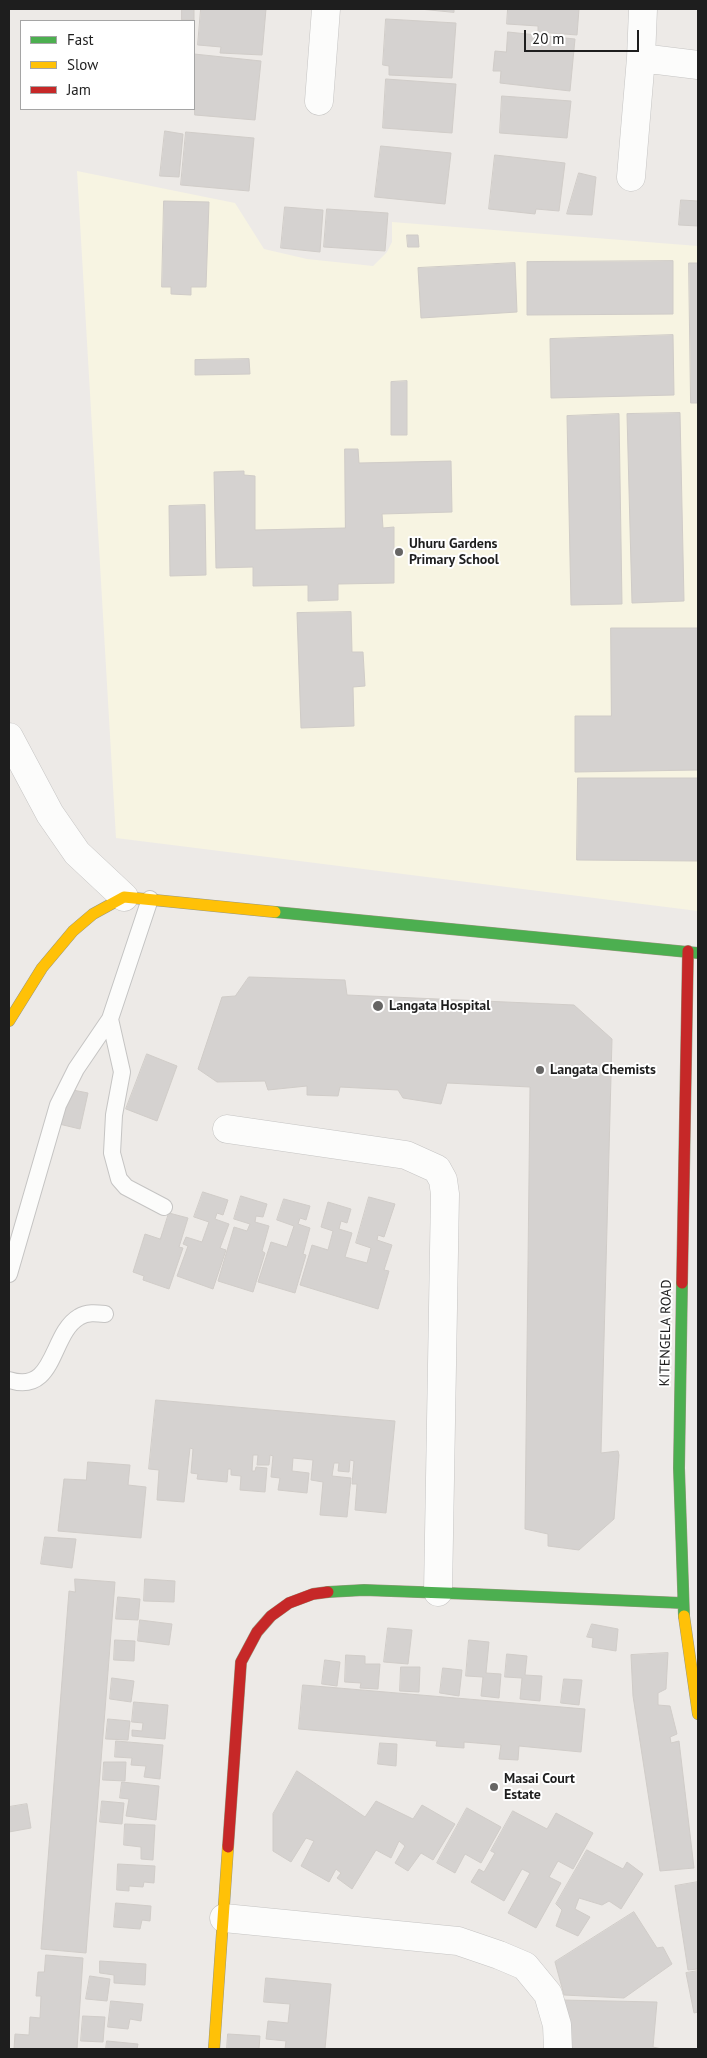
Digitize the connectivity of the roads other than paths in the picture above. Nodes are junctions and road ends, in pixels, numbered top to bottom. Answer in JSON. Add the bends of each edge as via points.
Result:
{"nodes":[{"id":1,"x":326,"y":9,"type":"edge"},
{"id":2,"x":643,"y":9,"type":"edge"},
{"id":3,"x":641,"y":58,"type":"junction"},
{"id":4,"x":698,"y":65,"type":"edge"},
{"id":5,"x":319,"y":100,"type":"dead end"},
{"id":6,"x":630,"y":177,"type":"dead end"},
{"id":7,"x":9,"y":736,"type":"edge"},
{"id":8,"x":137,"y":898,"type":"junction"},
{"id":9,"x":693,"y":952,"type":"edge"},
{"id":10,"x":110,"y":1019,"type":"junction"},
{"id":11,"x":9,"y":1021,"type":"edge"},
{"id":12,"x":692,"y":1099,"type":"edge"},
{"id":13,"x":227,"y":1130,"type":"dead end"},
{"id":14,"x":164,"y":1207,"type":"dead end"},
{"id":15,"x":691,"y":1250,"type":"edge"},
{"id":16,"x":9,"y":1274,"type":"edge"},
{"id":17,"x":105,"y":1314,"type":"dead end"},
{"id":18,"x":9,"y":1380,"type":"edge"},
{"id":19,"x":438,"y":1592,"type":"junction"},
{"id":20,"x":682,"y":1603,"type":"junction"},
{"id":21,"x":698,"y":1714,"type":"edge"},
{"id":22,"x":224,"y":1918,"type":"junction"},
{"id":23,"x":214,"y":2049,"type":"edge"},
{"id":24,"x":558,"y":2049,"type":"edge"}],
"edges":[{"from":1,"to":5,"type":"street"},
{"from":2,"to":3,"type":"street"},
{"from":3,"to":4,"type":"street"},
{"from":3,"to":6,"type":"street"},
{"from":7,"to":8,"type":"street","via":[[50,814],[77,853]]},
{"from":8,"to":9,"type":"street"},
{"from":8,"to":10,"type":"lane"},
{"from":8,"to":11,"type":"street","via":[[85,920],[51,958]]},
{"from":9,"to":12,"type":"street","name":"KITENGELA ROAD"},
{"from":10,"to":14,"type":"lane","via":[[122,1072],[114,1115],[112,1153],[119,1179],[126,1187]]},
{"from":10,"to":16,"type":"lane","via":[[76,1069],[58,1105]]},
{"from":12,"to":15,"type":"street","name":"KITENGELA ROAD"},
{"from":13,"to":19,"type":"street","via":[[406,1156],[437,1169],[443,1180]]},
{"from":15,"to":20,"type":"street","name":"KITENGELA ROAD","via":[[679,1468]]},
{"from":17,"to":18,"type":"lane","via":[[88,1313],[72,1322],[39,1377],[17,1382]]},
{"from":19,"to":20,"type":"street"},
{"from":19,"to":22,"type":"street","via":[[328,1591],[300,1598],[273,1613],[257,1630],[241,1662]]},
{"from":20,"to":21,"type":"street","name":"KITENGELA ROAD"},
{"from":22,"to":23,"type":"street"},
{"from":22,"to":24,"type":"street","via":[[458,1941],[499,1955],[524,1966],[548,1994],[557,2025]]}]}
